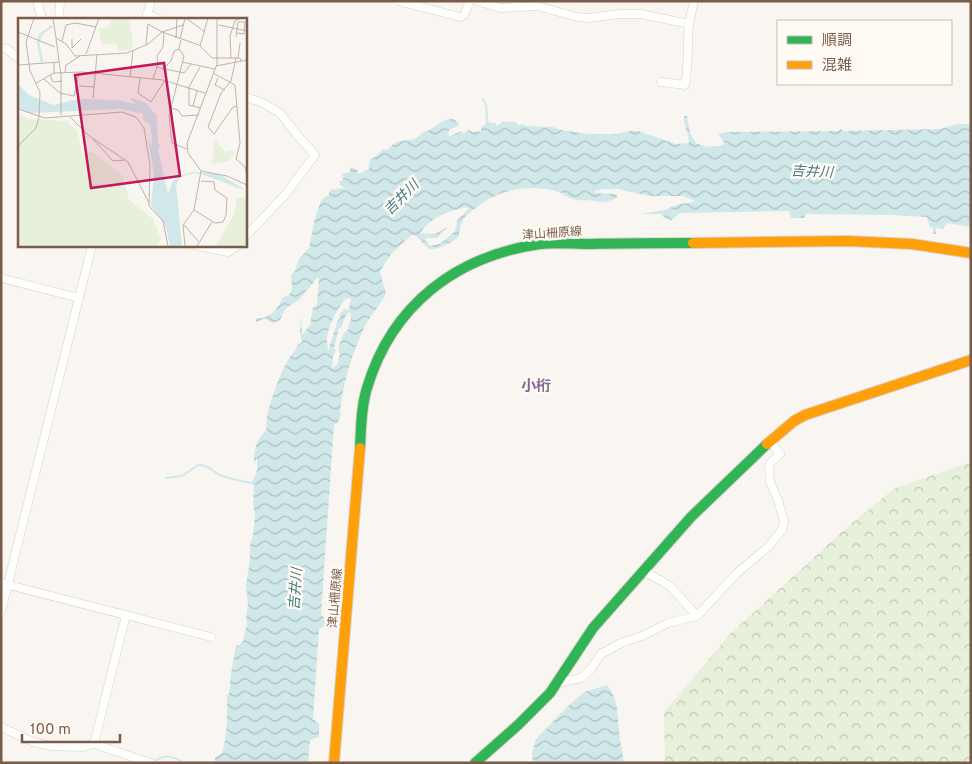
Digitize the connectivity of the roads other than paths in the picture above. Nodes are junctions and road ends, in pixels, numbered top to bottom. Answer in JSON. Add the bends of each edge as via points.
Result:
{"nodes":[{"id":1,"x":37,"y":1,"type":"edge"},
{"id":2,"x":60,"y":1,"type":"edge"},
{"id":3,"x":151,"y":1,"type":"edge"},
{"id":4,"x":398,"y":1,"type":"edge"},
{"id":5,"x":470,"y":1,"type":"edge"},
{"id":6,"x":478,"y":1,"type":"edge"},
{"id":7,"x":694,"y":1,"type":"edge"},
{"id":8,"x":146,"y":16,"type":"edge"},
{"id":9,"x":42,"y":18,"type":"edge"},
{"id":10,"x":59,"y":18,"type":"edge"},
{"id":11,"x":689,"y":24,"type":"junction"},
{"id":12,"x":1,"y":48,"type":"edge"},
{"id":13,"x":18,"y":58,"type":"edge"},
{"id":14,"x":661,"y":82,"type":"dead end"},
{"id":15,"x":246,"y":97,"type":"edge"},
{"id":16,"x":246,"y":237,"type":"edge"},
{"id":17,"x":92,"y":246,"type":"edge"},
{"id":18,"x":197,"y":246,"type":"edge"},
{"id":19,"x":237,"y":246,"type":"edge"},
{"id":20,"x":971,"y":253,"type":"edge"},
{"id":21,"x":1,"y":278,"type":"edge"},
{"id":22,"x":79,"y":298,"type":"junction"},
{"id":23,"x":971,"y":360,"type":"edge"},
{"id":24,"x":770,"y":441,"type":"junction"},
{"id":25,"x":645,"y":568,"type":"junction"},
{"id":26,"x":5,"y":584,"type":"edge"},
{"id":27,"x":1,"y":612,"type":"edge"},
{"id":28,"x":126,"y":615,"type":"junction"},
{"id":29,"x":697,"y":616,"type":"junction"},
{"id":30,"x":211,"y":637,"type":"dead end"},
{"id":31,"x":558,"y":684,"type":"junction"},
{"id":32,"x":1,"y":727,"type":"edge"},
{"id":33,"x":94,"y":744,"type":"junction"},
{"id":34,"x":151,"y":763,"type":"edge"},
{"id":35,"x":334,"y":763,"type":"edge"},
{"id":36,"x":475,"y":763,"type":"edge"}],
"edges":[{"from":1,"to":9,"type":"street"},
{"from":2,"to":10,"type":"street"},
{"from":3,"to":8,"type":"street"},
{"from":4,"to":5,"type":"street","via":[[456,17],[464,15]]},
{"from":6,"to":11,"type":"street","via":[[500,8],[536,6],[577,17],[641,14]]},
{"from":7,"to":11,"type":"street"},
{"from":11,"to":14,"type":"street","via":[[685,85]]},
{"from":12,"to":13,"type":"street"},
{"from":15,"to":16,"type":"street","via":[[280,113],[315,155],[285,195]]},
{"from":17,"to":22,"type":"street"},
{"from":18,"to":19,"type":"street","via":[[228,252]]},
{"from":20,"to":35,"type":"main road","name":"津山柵原線","via":[[912,244],[848,241],[543,244],[482,257],[438,283],[413,305],[392,333],[378,358],[367,390]]},
{"from":21,"to":22,"type":"street"},
{"from":22,"to":26,"type":"street"},
{"from":23,"to":24,"type":"main road","via":[[805,415]]},
{"from":24,"to":25,"type":"main road","via":[[691,517]]},
{"from":24,"to":29,"type":"street","via":[[780,454],[769,467],[770,482],[784,521],[782,530]]},
{"from":25,"to":29,"type":"street","via":[[649,574],[670,586]]},
{"from":25,"to":31,"type":"main road","via":[[593,628]]},
{"from":26,"to":27,"type":"street"},
{"from":26,"to":28,"type":"street"},
{"from":28,"to":30,"type":"street"},
{"from":28,"to":33,"type":"street"},
{"from":29,"to":31,"type":"street","via":[[668,623],[621,643],[601,654],[581,678]]},
{"from":31,"to":36,"type":"main road"},
{"from":32,"to":33,"type":"street","via":[[33,742],[51,746]]},
{"from":33,"to":34,"type":"street"}]}
